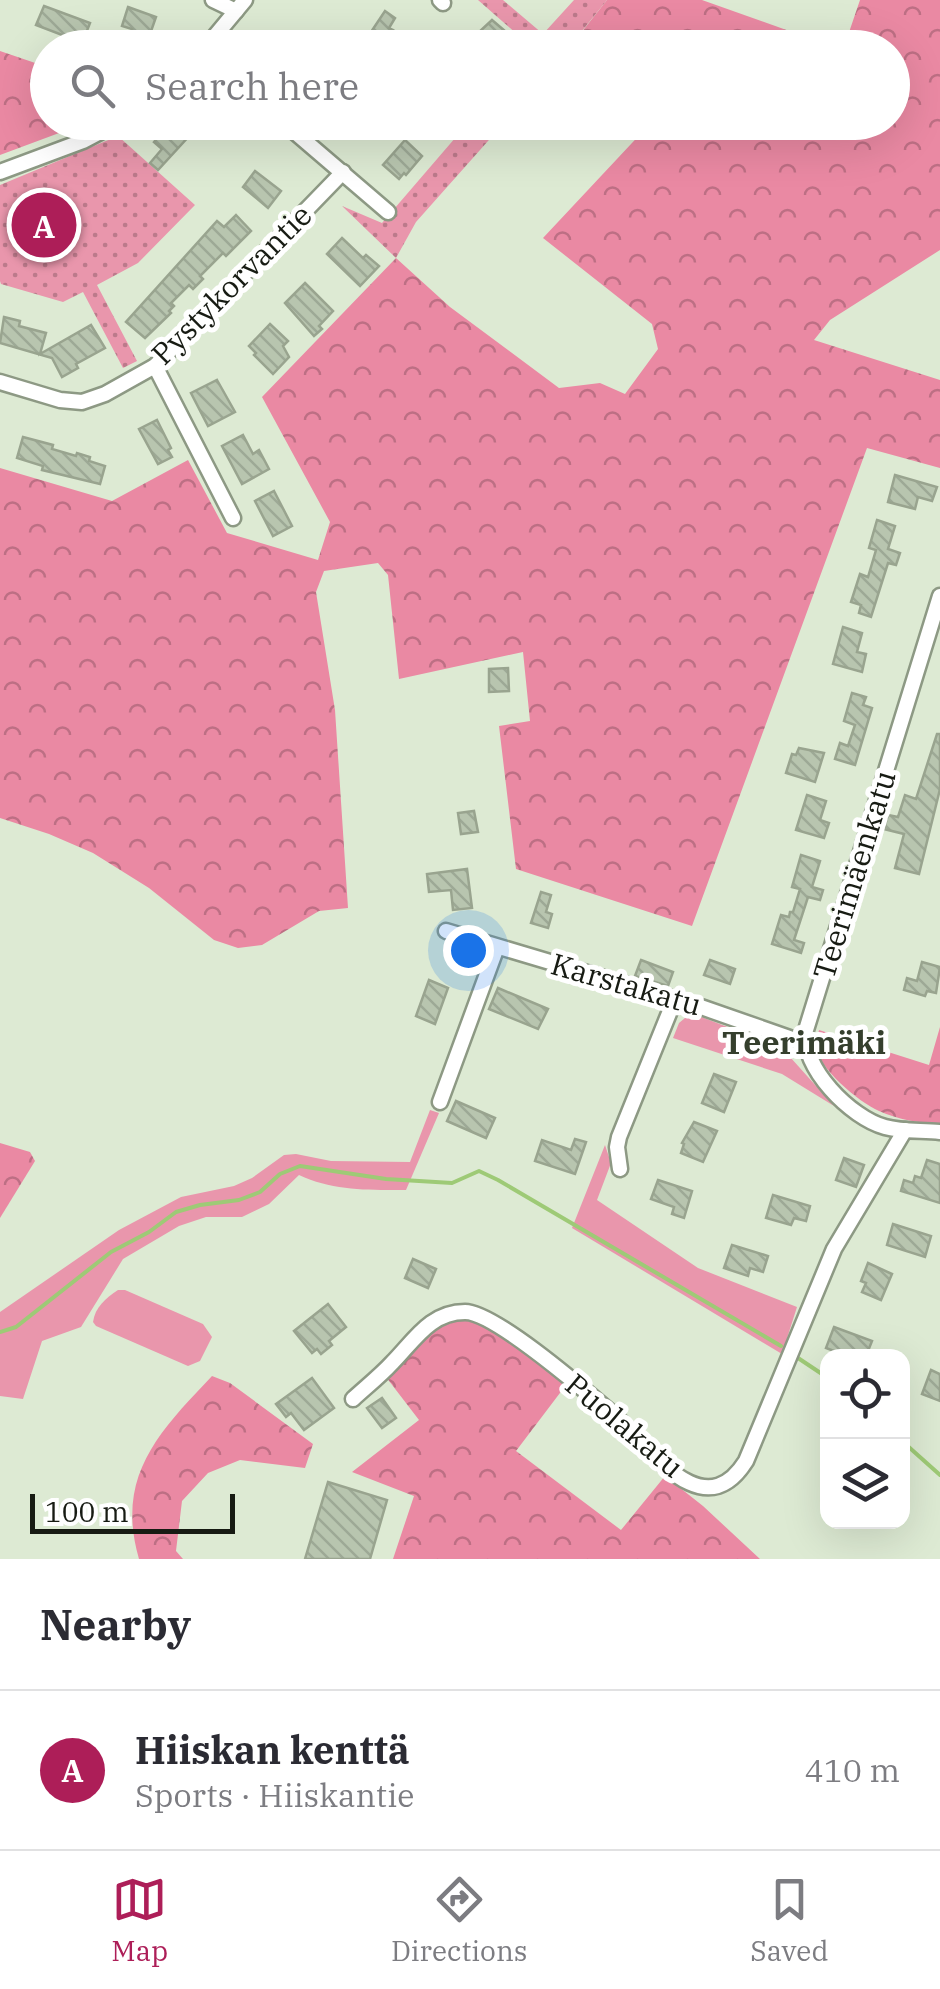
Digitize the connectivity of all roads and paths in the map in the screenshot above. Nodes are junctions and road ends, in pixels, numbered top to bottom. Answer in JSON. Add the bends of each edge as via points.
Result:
{"nodes":[{"id":1,"x":213,"y":0,"type":"edge"},
{"id":2,"x":241,"y":6,"type":"edge"},
{"id":3,"x":220,"y":30,"type":"edge"},
{"id":4,"x":85,"y":140,"type":"edge"},
{"id":5,"x":304,"y":140,"type":"edge"},
{"id":6,"x":0,"y":172,"type":"edge"},
{"id":7,"x":343,"y":172,"type":"junction"},
{"id":8,"x":388,"y":212,"type":"dead end"},
{"id":9,"x":154,"y":366,"type":"junction"},
{"id":10,"x":0,"y":382,"type":"edge"},
{"id":11,"x":232,"y":518,"type":"dead end"},
{"id":12,"x":940,"y":596,"type":"edge"},
{"id":13,"x":446,"y":931,"type":"dead end"},
{"id":14,"x":497,"y":947,"type":"junction"},
{"id":15,"x":674,"y":1000,"type":"junction"},
{"id":16,"x":804,"y":1043,"type":"junction"},
{"id":17,"x":440,"y":1102,"type":"dead end"},
{"id":18,"x":905,"y":1130,"type":"junction"},
{"id":19,"x":940,"y":1132,"type":"edge"},
{"id":20,"x":620,"y":1169,"type":"dead end"},
{"id":21,"x":352,"y":1399,"type":"dead end"}],
"edges":[{"from":1,"to":2,"type":"street"},
{"from":2,"to":3,"type":"street"},
{"from":4,"to":6,"type":"street"},
{"from":5,"to":7,"type":"street"},
{"from":7,"to":8,"type":"street"},
{"from":7,"to":9,"type":"street","name":"Pystykorvantie"},
{"from":9,"to":10,"type":"street","name":"Pystykorvantie","via":[[82,402]]},
{"from":9,"to":11,"type":"street"},
{"from":12,"to":16,"type":"street","name":"Teerimäenkatu"},
{"from":13,"to":14,"type":"street","name":"Karstakatu"},
{"from":14,"to":15,"type":"street","name":"Karstakatu"},
{"from":14,"to":17,"type":"street"},
{"from":15,"to":16,"type":"street","name":"Karstakatu"},
{"from":15,"to":20,"type":"street","via":[[619,1138]]},
{"from":16,"to":18,"type":"street","via":[[814,1067],[853,1111]]},
{"from":18,"to":19,"type":"street"},
{"from":18,"to":21,"type":"street","name":"Puolakatu","via":[[834,1248],[746,1461],[728,1484],[698,1486],[666,1470],[614,1416],[481,1315],[465,1312],[431,1322]]}]}
